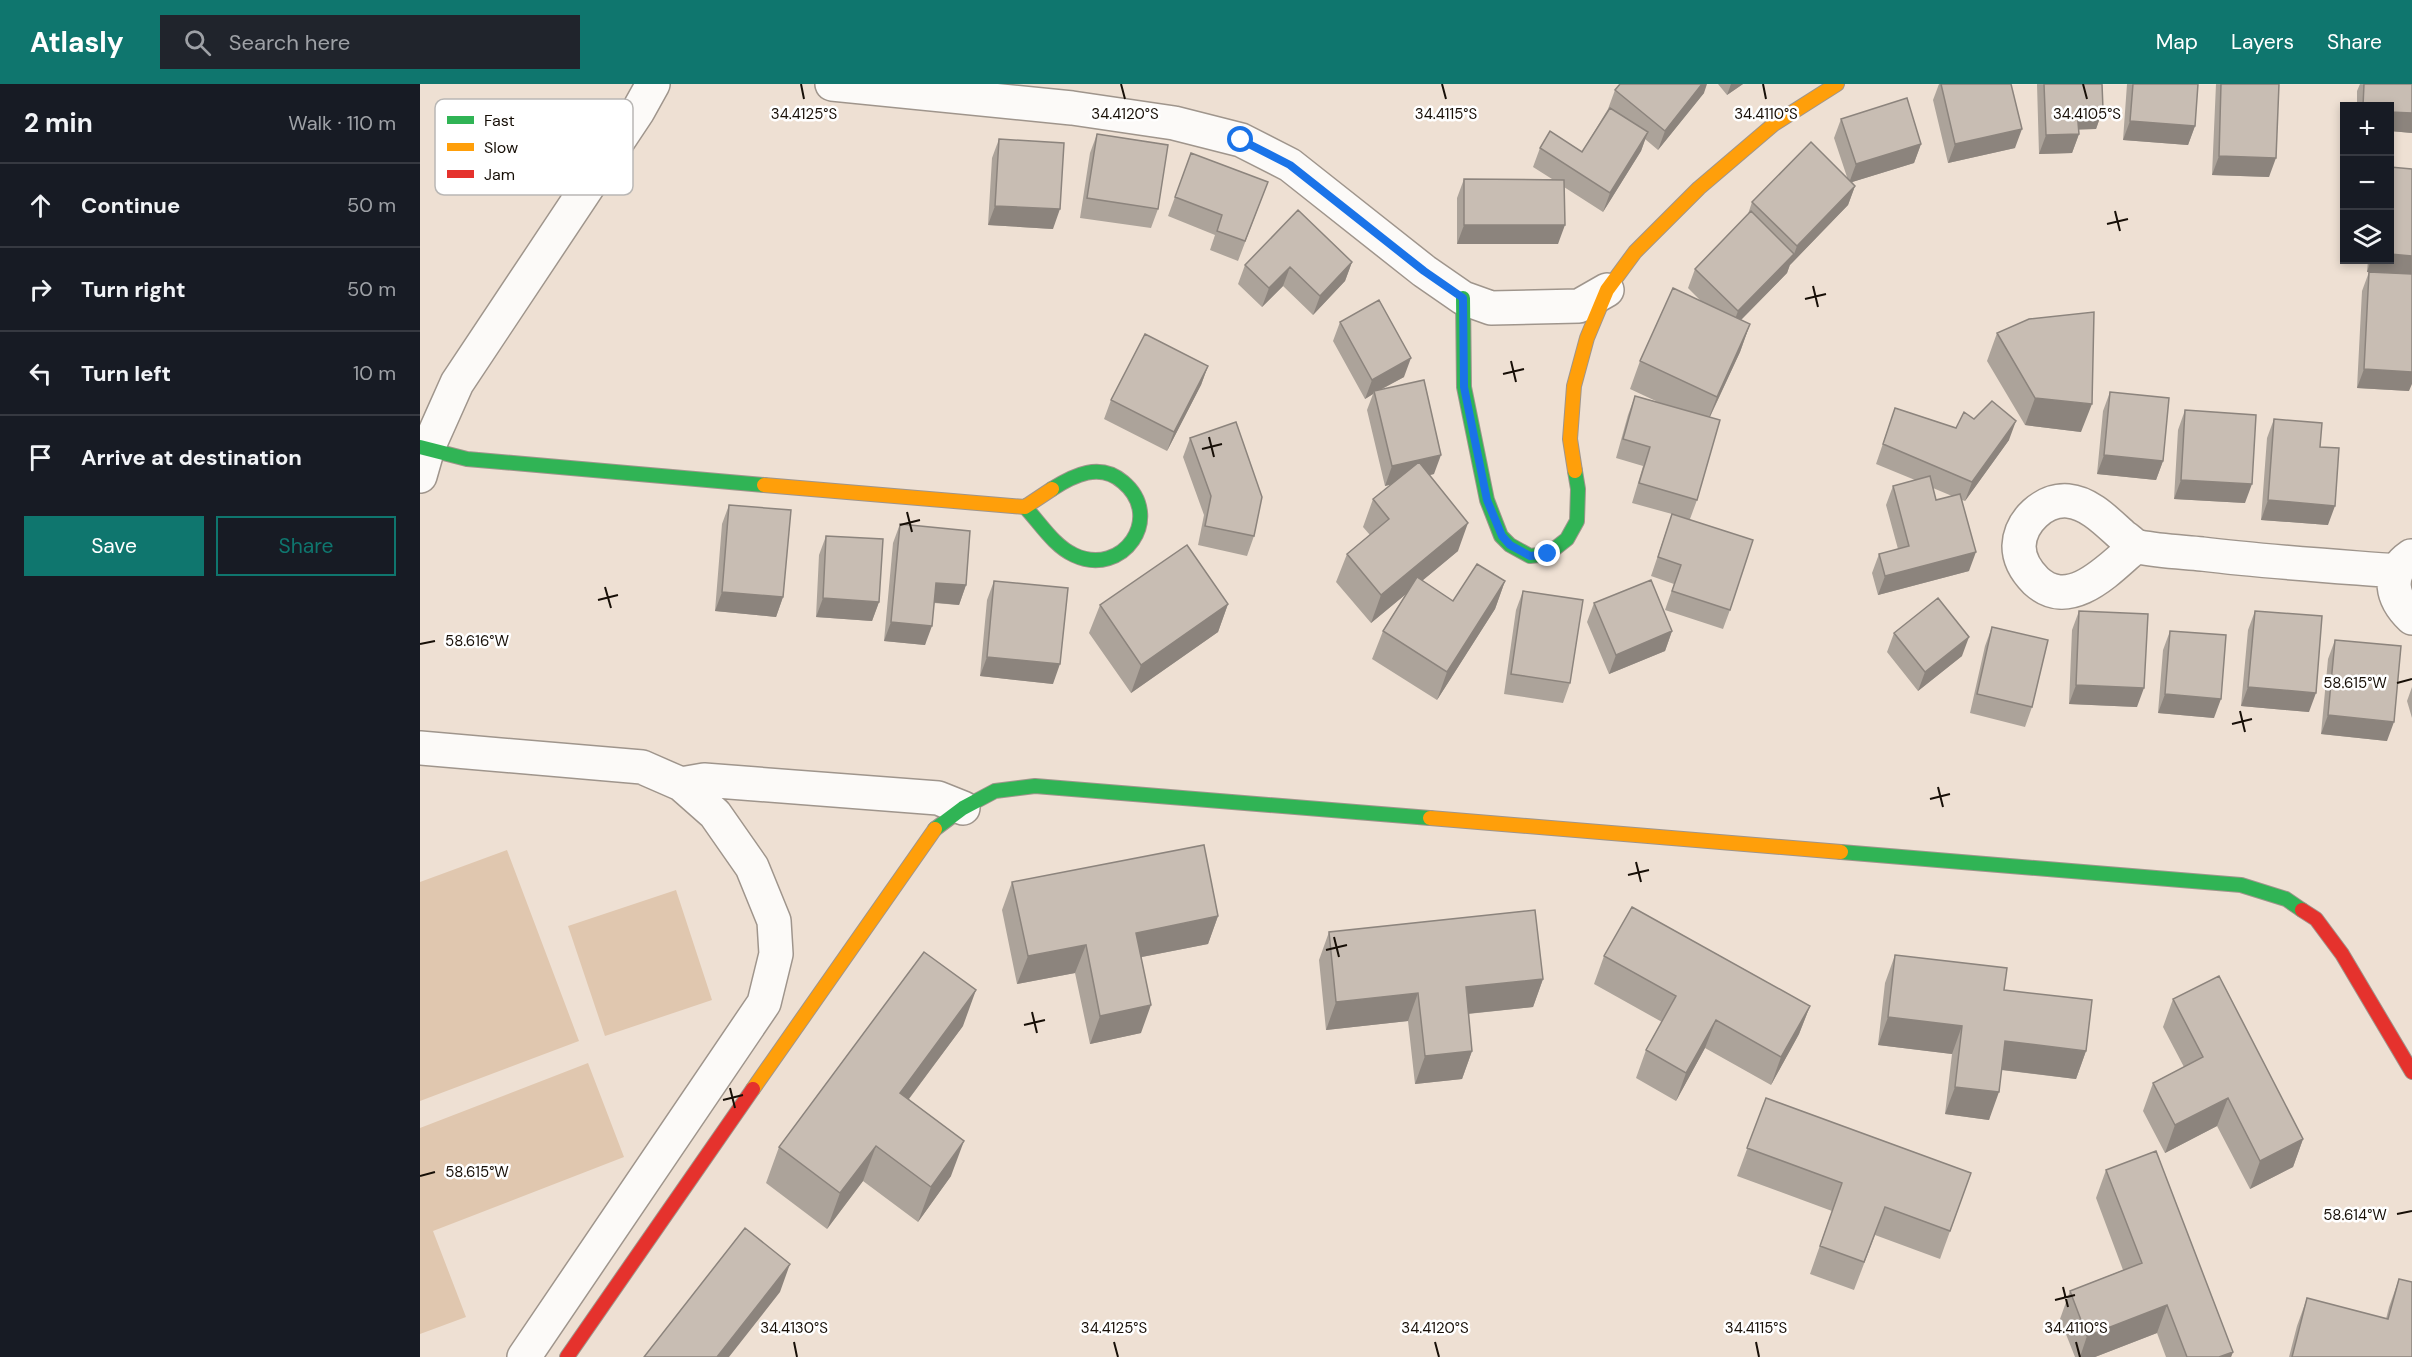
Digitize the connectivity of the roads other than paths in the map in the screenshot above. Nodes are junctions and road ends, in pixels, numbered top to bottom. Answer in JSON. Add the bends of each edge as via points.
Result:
{"nodes":[{"id":1,"x":653,"y":84,"type":"edge"},
{"id":2,"x":832,"y":84,"type":"edge"},
{"id":3,"x":1838,"y":84,"type":"edge"},
{"id":4,"x":633,"y":118,"type":"edge"},
{"id":5,"x":582,"y":195,"type":"edge"},
{"id":6,"x":1607,"y":290,"type":"junction"},
{"id":7,"x":1463,"y":298,"type":"junction"},
{"id":8,"x":423,"y":457,"type":"edge"},
{"id":9,"x":1025,"y":507,"type":"junction"},
{"id":10,"x":2136,"y":546,"type":"dead end"},
{"id":11,"x":2404,"y":563,"type":"edge"},
{"id":12,"x":2412,"y":618,"type":"edge"},
{"id":13,"x":420,"y":748,"type":"edge"},
{"id":14,"x":681,"y":784,"type":"junction"},
{"id":15,"x":963,"y":808,"type":"junction"},
{"id":16,"x":2412,"y":1072,"type":"edge"},
{"id":17,"x":524,"y":1357,"type":"edge"},
{"id":18,"x":567,"y":1357,"type":"edge"}],
"edges":[{"from":1,"to":4,"type":"street"},
{"from":2,"to":7,"type":"street","via":[[1083,110],[1174,123],[1241,140],[1290,165]]},
{"from":3,"to":6,"type":"street","via":[[1774,124],[1700,188],[1635,252]]},
{"from":5,"to":8,"type":"street","via":[[456,383]]},
{"from":6,"to":7,"type":"street","via":[[1579,306],[1491,308]]},
{"from":6,"to":7,"type":"street","via":[[1587,338],[1574,386],[1570,439],[1578,489],[1576,521],[1567,539],[1548,554],[1530,556],[1502,536],[1487,500],[1464,387]]},
{"from":8,"to":9,"type":"street"},
{"from":9,"to":9,"type":"street","via":[[1063,548],[1088,561],[1116,557],[1128,549],[1141,524],[1136,494],[1125,481],[1096,471],[1080,473]]},
{"from":10,"to":11,"type":"street","via":[[2241,559]]},
{"from":11,"to":12,"type":"street","via":[[2394,590],[2399,606]]},
{"from":13,"to":14,"type":"street","via":[[642,767]]},
{"from":14,"to":15,"type":"street","via":[[704,780],[938,798]]},
{"from":14,"to":17,"type":"street","via":[[715,814],[752,867],[774,921],[776,954],[764,1004]]},
{"from":15,"to":16,"type":"street","via":[[995,791],[1035,786],[2241,885],[2286,899],[2316,919],[2342,954]]},
{"from":15,"to":18,"type":"street","via":[[933,830]]}]}
